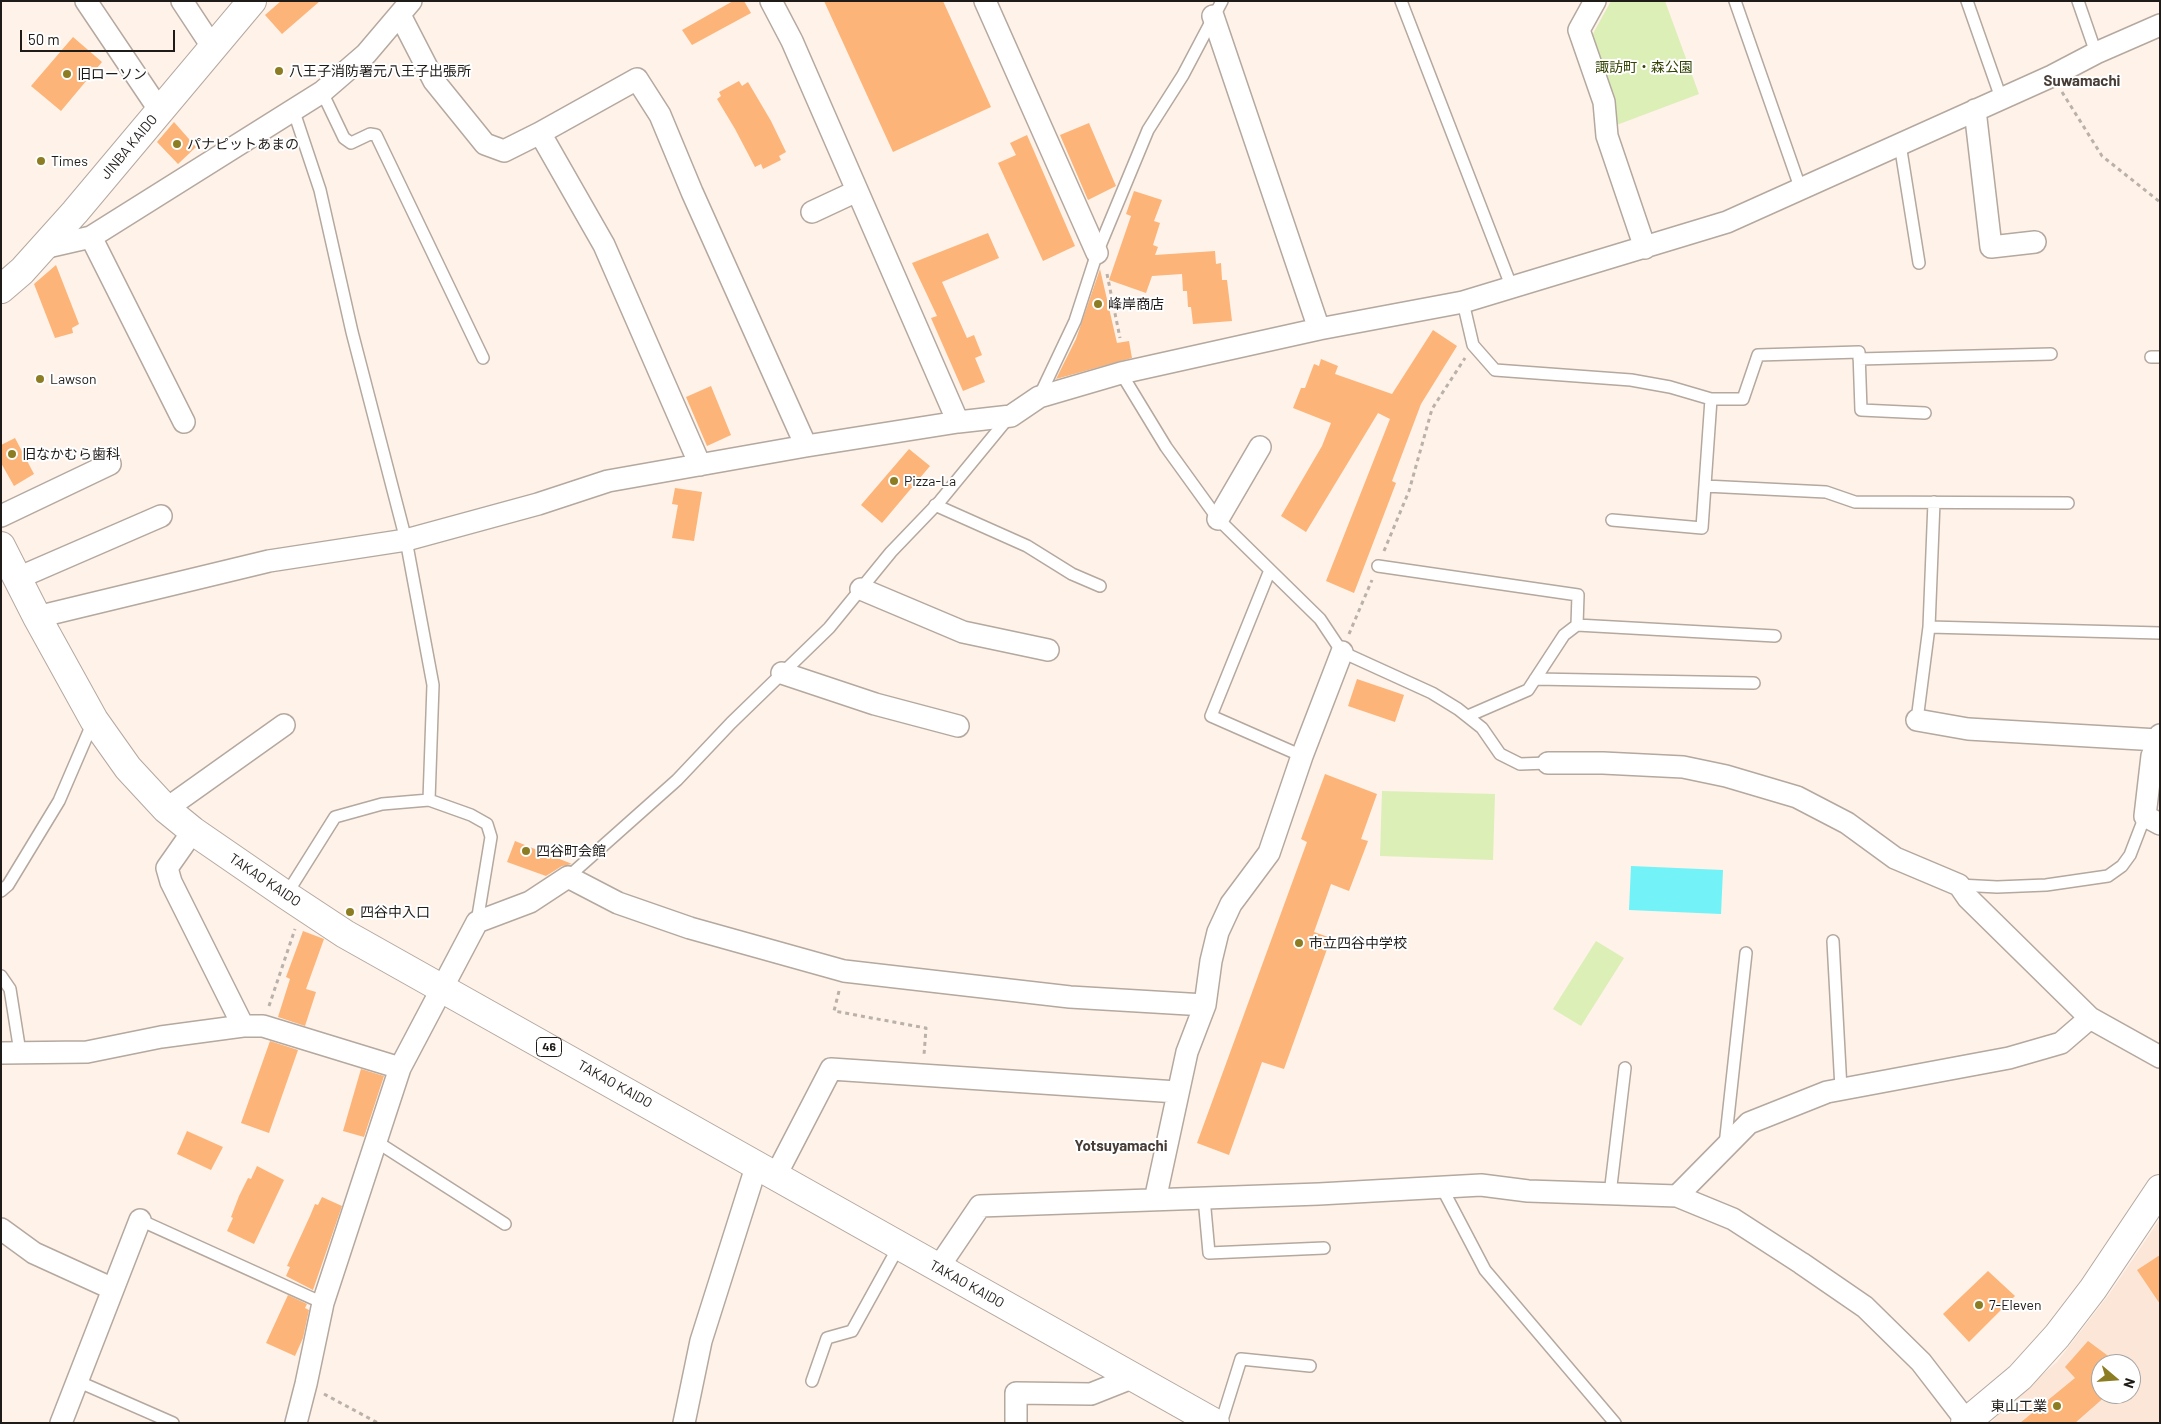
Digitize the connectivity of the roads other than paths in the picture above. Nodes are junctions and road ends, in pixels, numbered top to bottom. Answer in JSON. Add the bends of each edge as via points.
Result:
{"nodes":[{"id":1,"x":86,"y":1,"type":"edge"},
{"id":2,"x":182,"y":1,"type":"edge"},
{"id":3,"x":772,"y":1,"type":"edge"},
{"id":4,"x":985,"y":1,"type":"edge"},
{"id":5,"x":1401,"y":1,"type":"edge"},
{"id":6,"x":1595,"y":1,"type":"edge"},
{"id":7,"x":1735,"y":1,"type":"edge"},
{"id":8,"x":1967,"y":1,"type":"edge"},
{"id":9,"x":2078,"y":1,"type":"edge"},
{"id":10,"x":251,"y":2,"type":"edge"},
{"id":11,"x":405,"y":8,"type":"edge"},
{"id":12,"x":1217,"y":8,"type":"edge"},
{"id":13,"x":2160,"y":24,"type":"edge"},
{"id":14,"x":213,"y":48,"type":"junction"},
{"id":15,"x":2096,"y":53,"type":"junction"},
{"id":16,"x":322,"y":92,"type":"junction"},
{"id":17,"x":2001,"y":98,"type":"junction"},
{"id":18,"x":293,"y":109,"type":"junction"},
{"id":19,"x":1975,"y":110,"type":"junction"},
{"id":20,"x":160,"y":111,"type":"junction"},
{"id":21,"x":540,"y":133,"type":"junction"},
{"id":22,"x":1900,"y":144,"type":"junction"},
{"id":23,"x":1801,"y":190,"type":"junction"},
{"id":24,"x":857,"y":191,"type":"junction"},
{"id":25,"x":812,"y":212,"type":"dead end"},
{"id":26,"x":91,"y":236,"type":"junction"},
{"id":27,"x":2035,"y":242,"type":"dead end"},
{"id":28,"x":43,"y":248,"type":"junction"},
{"id":29,"x":1646,"y":248,"type":"junction"},
{"id":30,"x":1099,"y":249,"type":"junction"},
{"id":31,"x":1918,"y":263,"type":"dead end"},
{"id":32,"x":1512,"y":288,"type":"junction"},
{"id":33,"x":1,"y":289,"type":"edge"},
{"id":34,"x":1463,"y":302,"type":"junction"},
{"id":35,"x":1319,"y":329,"type":"junction"},
{"id":36,"x":2051,"y":354,"type":"dead end"},
{"id":37,"x":483,"y":358,"type":"dead end"},
{"id":38,"x":1859,"y":359,"type":"junction"},
{"id":39,"x":1121,"y":373,"type":"junction"},
{"id":40,"x":1039,"y":397,"type":"junction"},
{"id":41,"x":1710,"y":399,"type":"junction"},
{"id":42,"x":1925,"y":413,"type":"dead end"},
{"id":43,"x":1011,"y":416,"type":"junction"},
{"id":44,"x":184,"y":422,"type":"dead end"},
{"id":45,"x":958,"y":422,"type":"junction"},
{"id":46,"x":806,"y":446,"type":"junction"},
{"id":47,"x":1260,"y":447,"type":"dead end"},
{"id":48,"x":110,"y":464,"type":"dead end"},
{"id":49,"x":700,"y":465,"type":"junction"},
{"id":50,"x":1705,"y":486,"type":"junction"},
{"id":51,"x":1934,"y":502,"type":"junction"},
{"id":52,"x":2068,"y":503,"type":"dead end"},
{"id":53,"x":935,"y":505,"type":"junction"},
{"id":54,"x":1,"y":516,"type":"edge"},
{"id":55,"x":161,"y":516,"type":"dead end"},
{"id":56,"x":1218,"y":519,"type":"junction"},
{"id":57,"x":1612,"y":520,"type":"dead end"},
{"id":58,"x":406,"y":540,"type":"junction"},
{"id":59,"x":1,"y":546,"type":"edge"},
{"id":60,"x":1378,"y":566,"type":"road end"},
{"id":61,"x":1270,"y":570,"type":"junction"},
{"id":62,"x":18,"y":578,"type":"junction"},
{"id":63,"x":1100,"y":586,"type":"dead end"},
{"id":64,"x":860,"y":589,"type":"junction"},
{"id":65,"x":37,"y":617,"type":"junction"},
{"id":66,"x":1577,"y":625,"type":"junction"},
{"id":67,"x":1929,"y":627,"type":"junction"},
{"id":68,"x":2160,"y":633,"type":"edge"},
{"id":69,"x":1775,"y":636,"type":"dead end"},
{"id":70,"x":1048,"y":650,"type":"dead end"},
{"id":71,"x":1342,"y":652,"type":"junction"},
{"id":72,"x":782,"y":673,"type":"junction"},
{"id":73,"x":1534,"y":679,"type":"junction"},
{"id":74,"x":1754,"y":684,"type":"dead end"},
{"id":75,"x":1468,"y":716,"type":"junction"},
{"id":76,"x":94,"y":720,"type":"junction"},
{"id":77,"x":1918,"y":720,"type":"joint"},
{"id":78,"x":284,"y":726,"type":"dead end"},
{"id":79,"x":958,"y":726,"type":"dead end"},
{"id":80,"x":2159,"y":737,"type":"edge"},
{"id":81,"x":1302,"y":756,"type":"junction"},
{"id":82,"x":1548,"y":763,"type":"joint"},
{"id":83,"x":429,"y":800,"type":"junction"},
{"id":84,"x":166,"y":809,"type":"junction"},
{"id":85,"x":2152,"y":820,"type":"edge"},
{"id":86,"x":193,"y":831,"type":"junction"},
{"id":87,"x":568,"y":877,"type":"junction"},
{"id":88,"x":1959,"y":885,"type":"junction"},
{"id":89,"x":1,"y":891,"type":"edge"},
{"id":90,"x":294,"y":901,"type":"junction"},
{"id":91,"x":477,"y":922,"type":"junction"},
{"id":92,"x":1832,"y":940,"type":"dead end"},
{"id":93,"x":1746,"y":953,"type":"dead end"},
{"id":94,"x":1,"y":976,"type":"edge"},
{"id":95,"x":443,"y":988,"type":"junction"},
{"id":96,"x":1205,"y":1005,"type":"junction"},
{"id":97,"x":2090,"y":1018,"type":"junction"},
{"id":98,"x":253,"y":1026,"type":"junction"},
{"id":99,"x":11,"y":1052,"type":"edge"},
{"id":100,"x":2160,"y":1057,"type":"edge"},
{"id":101,"x":400,"y":1068,"type":"junction"},
{"id":102,"x":1625,"y":1068,"type":"dead end"},
{"id":103,"x":1842,"y":1090,"type":"junction"},
{"id":104,"x":1177,"y":1092,"type":"junction"},
{"id":105,"x":377,"y":1142,"type":"junction"},
{"id":106,"x":1724,"y":1148,"type":"junction"},
{"id":107,"x":767,"y":1169,"type":"junction"},
{"id":108,"x":1442,"y":1188,"type":"junction"},
{"id":109,"x":2160,"y":1189,"type":"edge"},
{"id":110,"x":1610,"y":1194,"type":"junction"},
{"id":111,"x":1677,"y":1196,"type":"junction"},
{"id":112,"x":1204,"y":1198,"type":"junction"},
{"id":113,"x":1155,"y":1200,"type":"junction"},
{"id":114,"x":140,"y":1220,"type":"joint"},
{"id":115,"x":505,"y":1224,"type":"dead end"},
{"id":116,"x":1,"y":1229,"type":"edge"},
{"id":117,"x":899,"y":1246,"type":"junction"},
{"id":118,"x":1324,"y":1248,"type":"dead end"},
{"id":119,"x":938,"y":1268,"type":"junction"},
{"id":120,"x":113,"y":1289,"type":"junction"},
{"id":121,"x":323,"y":1303,"type":"junction"},
{"id":122,"x":1310,"y":1366,"type":"dead end"},
{"id":123,"x":1134,"y":1377,"type":"junction"},
{"id":124,"x":77,"y":1381,"type":"junction"},
{"id":125,"x":812,"y":1381,"type":"dead end"},
{"id":126,"x":1967,"y":1422,"type":"edge"},
{"id":127,"x":61,"y":1423,"type":"edge"},
{"id":128,"x":173,"y":1423,"type":"edge"},
{"id":129,"x":296,"y":1423,"type":"edge"},
{"id":130,"x":684,"y":1423,"type":"edge"},
{"id":131,"x":1016,"y":1423,"type":"edge"},
{"id":132,"x":1215,"y":1423,"type":"edge"},
{"id":133,"x":1221,"y":1423,"type":"edge"},
{"id":134,"x":1614,"y":1423,"type":"edge"}],
"edges":[{"from":1,"to":20,"type":"street"},
{"from":2,"to":14,"type":"street"},
{"from":3,"to":24,"type":"street"},
{"from":4,"to":30,"type":"street"},
{"from":5,"to":32,"type":"lane"},
{"from":6,"to":29,"type":"street","via":[[1579,30],[1604,102],[1607,136]]},
{"from":7,"to":23,"type":"lane"},
{"from":8,"to":17,"type":"lane"},
{"from":9,"to":15,"type":"lane"},
{"from":10,"to":14,"type":"main road","name":"JINBA KAIDO"},
{"from":11,"to":16,"type":"street","via":[[366,54]]},
{"from":11,"to":21,"type":"street","via":[[434,81],[485,144],[504,152]]},
{"from":12,"to":30,"type":"lane","via":[[1183,75],[1148,130]]},
{"from":12,"to":35,"type":"street"},
{"from":13,"to":15,"type":"street"},
{"from":14,"to":20,"type":"main road","name":"JINBA KAIDO"},
{"from":15,"to":17,"type":"street"},
{"from":16,"to":18,"type":"street"},
{"from":16,"to":37,"type":"lane","via":[[344,138],[351,143],[370,134],[376,135]]},
{"from":17,"to":19,"type":"street"},
{"from":18,"to":26,"type":"street"},
{"from":18,"to":58,"type":"lane","via":[[320,190],[352,332]]},
{"from":19,"to":22,"type":"street"},
{"from":19,"to":27,"type":"street","via":[[1992,247]]},
{"from":20,"to":28,"type":"main road","name":"JINBA KAIDO"},
{"from":21,"to":46,"type":"street","via":[[637,79],[660,114]]},
{"from":21,"to":49,"type":"street","via":[[604,245]]},
{"from":22,"to":23,"type":"street"},
{"from":22,"to":31,"type":"lane"},
{"from":23,"to":29,"type":"street","via":[[1727,222]]},
{"from":24,"to":25,"type":"street"},
{"from":24,"to":45,"type":"street"},
{"from":26,"to":28,"type":"street"},
{"from":26,"to":44,"type":"street"},
{"from":28,"to":33,"type":"main road","name":"JINBA KAIDO"},
{"from":29,"to":32,"type":"street"},
{"from":30,"to":40,"type":"lane","via":[[1075,321]]},
{"from":32,"to":34,"type":"street"},
{"from":34,"to":35,"type":"street"},
{"from":34,"to":41,"type":"lane","via":[[1473,344],[1495,370],[1631,380]]},
{"from":35,"to":39,"type":"street"},
{"from":36,"to":38,"type":"lane"},
{"from":38,"to":41,"type":"lane","via":[[1859,352],[1758,355],[1743,399]]},
{"from":38,"to":42,"type":"lane","via":[[1861,410]]},
{"from":39,"to":40,"type":"street"},
{"from":39,"to":56,"type":"lane","via":[[1166,447]]},
{"from":40,"to":43,"type":"street"},
{"from":41,"to":50,"type":"lane"},
{"from":43,"to":45,"type":"street"},
{"from":43,"to":53,"type":"lane"},
{"from":45,"to":46,"type":"street"},
{"from":46,"to":49,"type":"street"},
{"from":47,"to":56,"type":"street"},
{"from":48,"to":54,"type":"street"},
{"from":49,"to":58,"type":"street","via":[[608,481]]},
{"from":50,"to":51,"type":"lane","via":[[1826,492],[1855,502]]},
{"from":50,"to":57,"type":"lane","via":[[1702,528]]},
{"from":51,"to":52,"type":"lane"},
{"from":51,"to":67,"type":"lane"},
{"from":53,"to":63,"type":"lane","via":[[1027,546],[1072,574]]},
{"from":53,"to":64,"type":"lane"},
{"from":55,"to":62,"type":"street"},
{"from":56,"to":61,"type":"lane"},
{"from":58,"to":65,"type":"street","via":[[269,560]]},
{"from":58,"to":83,"type":"lane","via":[[433,684]]},
{"from":59,"to":62,"type":"main road","name":"TAKAO KAIDO","number":"46"},
{"from":60,"to":66,"type":"lane","via":[[1578,595]]},
{"from":61,"to":71,"type":"lane","via":[[1320,619]]},
{"from":61,"to":81,"type":"lane","via":[[1211,716]]},
{"from":62,"to":65,"type":"main road","name":"TAKAO KAIDO","number":"46"},
{"from":64,"to":70,"type":"street","via":[[962,632]]},
{"from":64,"to":72,"type":"lane","via":[[829,628]]},
{"from":65,"to":76,"type":"main road","name":"TAKAO KAIDO","number":"46"},
{"from":66,"to":69,"type":"lane"},
{"from":66,"to":73,"type":"lane","via":[[1564,635]]},
{"from":67,"to":68,"type":"lane"},
{"from":67,"to":77,"type":"lane"},
{"from":71,"to":75,"type":"lane","via":[[1432,693]]},
{"from":71,"to":81,"type":"street"},
{"from":72,"to":79,"type":"street","via":[[875,704]]},
{"from":72,"to":87,"type":"lane","via":[[677,780]]},
{"from":73,"to":74,"type":"lane"},
{"from":73,"to":75,"type":"lane","via":[[1528,690]]},
{"from":75,"to":82,"type":"lane","via":[[1482,728],[1500,754],[1520,764]]},
{"from":76,"to":84,"type":"main road","name":"TAKAO KAIDO","number":"46","via":[[128,768]]},
{"from":76,"to":89,"type":"lane","via":[[58,801],[8,885]]},
{"from":77,"to":80,"type":"street","via":[[1968,729]]},
{"from":78,"to":84,"type":"street"},
{"from":80,"to":85,"type":"street","via":[[2152,756]]},
{"from":81,"to":96,"type":"street","via":[[1269,853],[1231,904],[1218,932]]},
{"from":82,"to":88,"type":"street","via":[[1684,767],[1767,786],[1797,797],[1847,823],[1895,858]]},
{"from":83,"to":90,"type":"lane","via":[[382,804],[335,817]]},
{"from":83,"to":91,"type":"lane","via":[[487,824],[491,837]]},
{"from":84,"to":86,"type":"main road","name":"TAKAO KAIDO","number":"46"},
{"from":85,"to":88,"type":"lane","via":[[2122,866],[2108,876],[2046,885]]},
{"from":86,"to":90,"type":"main road","name":"TAKAO KAIDO","number":"46"},
{"from":86,"to":98,"type":"street","via":[[167,868],[170,882]]},
{"from":87,"to":91,"type":"street","via":[[530,902]]},
{"from":87,"to":96,"type":"street","via":[[618,903],[654,916],[844,971],[1070,997]]},
{"from":88,"to":97,"type":"street","via":[[1968,898]]},
{"from":90,"to":95,"type":"main road","name":"TAKAO KAIDO","number":"46","via":[[345,934]]},
{"from":91,"to":95,"type":"street"},
{"from":92,"to":103,"type":"lane"},
{"from":93,"to":106,"type":"lane"},
{"from":94,"to":99,"type":"lane","via":[[10,989]]},
{"from":95,"to":101,"type":"street"},
{"from":95,"to":107,"type":"main road","name":"TAKAO KAIDO","number":"46"},
{"from":96,"to":104,"type":"street","via":[[1187,1052]]},
{"from":97,"to":100,"type":"street"},
{"from":97,"to":103,"type":"street","via":[[2061,1043],[2009,1058]]},
{"from":98,"to":99,"type":"street","via":[[161,1037],[87,1052]]},
{"from":98,"to":101,"type":"street"},
{"from":101,"to":105,"type":"street"},
{"from":102,"to":110,"type":"lane"},
{"from":103,"to":106,"type":"street","via":[[1827,1092],[1748,1124]]},
{"from":104,"to":107,"type":"street","via":[[831,1070]]},
{"from":104,"to":113,"type":"street"},
{"from":105,"to":115,"type":"lane"},
{"from":105,"to":121,"type":"street"},
{"from":106,"to":111,"type":"street"},
{"from":107,"to":117,"type":"main road","name":"TAKAO KAIDO","number":"46"},
{"from":107,"to":130,"type":"street","via":[[704,1332]]},
{"from":108,"to":110,"type":"street","via":[[1481,1186]]},
{"from":108,"to":112,"type":"street"},
{"from":108,"to":134,"type":"lane","via":[[1485,1270]]},
{"from":109,"to":126,"type":"main road","via":[[2093,1289],[2057,1336],[2020,1377]]},
{"from":110,"to":111,"type":"street"},
{"from":111,"to":126,"type":"street","via":[[1733,1219],[1865,1307],[1921,1362]]},
{"from":112,"to":113,"type":"street"},
{"from":112,"to":118,"type":"lane","via":[[1209,1253]]},
{"from":113,"to":119,"type":"street","via":[[980,1206]]},
{"from":114,"to":120,"type":"street"},
{"from":114,"to":121,"type":"lane"},
{"from":116,"to":120,"type":"street","via":[[34,1253]]},
{"from":117,"to":119,"type":"main road","name":"TAKAO KAIDO","number":"46"},
{"from":117,"to":125,"type":"lane","via":[[852,1331],[827,1338]]},
{"from":119,"to":123,"type":"main road","name":"TAKAO KAIDO","number":"46"},
{"from":120,"to":124,"type":"street"},
{"from":121,"to":129,"type":"street"},
{"from":122,"to":133,"type":"lane","via":[[1241,1359]]},
{"from":123,"to":131,"type":"street","via":[[1091,1394],[1016,1393]]},
{"from":123,"to":132,"type":"main road","name":"TAKAO KAIDO","number":"46"},
{"from":124,"to":127,"type":"street"},
{"from":124,"to":128,"type":"lane"}]}
